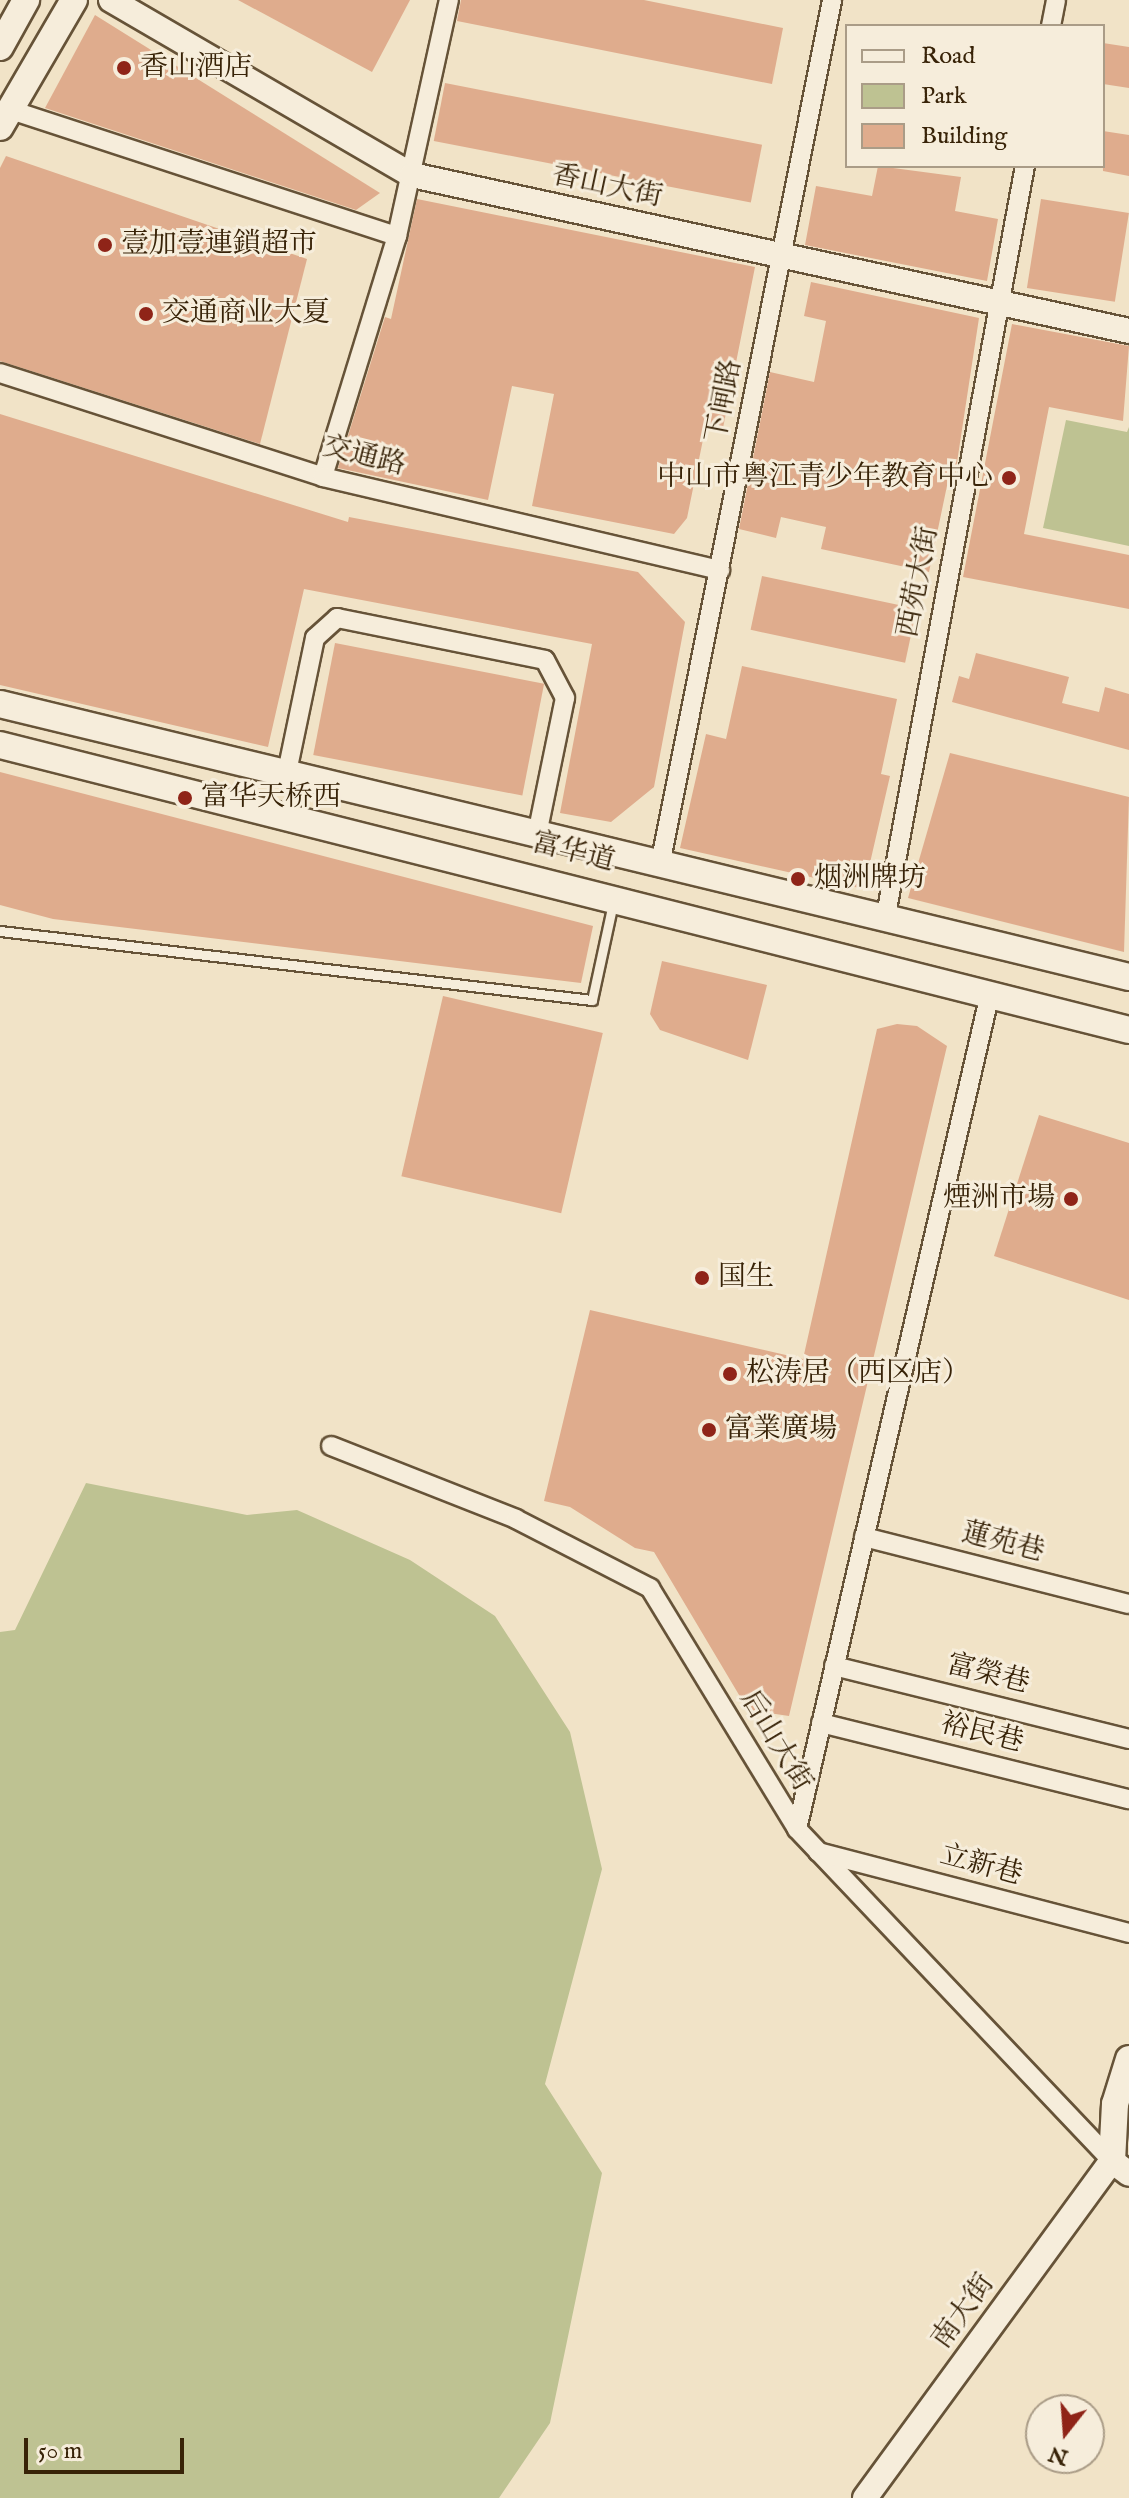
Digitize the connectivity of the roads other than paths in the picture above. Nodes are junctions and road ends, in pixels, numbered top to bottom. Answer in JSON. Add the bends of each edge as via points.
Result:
{"nodes":[{"id":1,"x":26,"y":0,"type":"edge"},
{"id":2,"x":74,"y":0,"type":"edge"},
{"id":3,"x":111,"y":0,"type":"edge"},
{"id":4,"x":449,"y":0,"type":"edge"},
{"id":5,"x":832,"y":0,"type":"edge"},
{"id":6,"x":1056,"y":0,"type":"edge"},
{"id":7,"x":1051,"y":24,"type":"edge"},
{"id":8,"x":0,"y":47,"type":"edge"},
{"id":9,"x":5,"y":119,"type":"edge"},
{"id":10,"x":1025,"y":168,"type":"edge"},
{"id":11,"x":412,"y":175,"type":"junction"},
{"id":12,"x":397,"y":236,"type":"junction"},
{"id":13,"x":782,"y":256,"type":"junction"},
{"id":14,"x":1000,"y":303,"type":"junction"},
{"id":15,"x":1129,"y":331,"type":"edge"},
{"id":16,"x":0,"y":373,"type":"edge"},
{"id":17,"x":323,"y":477,"type":"junction"},
{"id":18,"x":720,"y":570,"type":"junction"},
{"id":19,"x":0,"y":704,"type":"edge"},
{"id":20,"x":0,"y":745,"type":"edge"},
{"id":21,"x":287,"y":772,"type":"junction"},
{"id":22,"x":538,"y":829,"type":"junction"},
{"id":23,"x":661,"y":860,"type":"junction"},
{"id":24,"x":614,"y":896,"type":"junction"},
{"id":25,"x":886,"y":915,"type":"junction"},
{"id":26,"x":0,"y":931,"type":"edge"},
{"id":27,"x":1129,"y":977,"type":"edge"},
{"id":28,"x":990,"y":994,"type":"junction"},
{"id":29,"x":1129,"y":1030,"type":"edge"},
{"id":30,"x":331,"y":1446,"type":"dead end"},
{"id":31,"x":864,"y":1537,"type":"junction"},
{"id":32,"x":1129,"y":1604,"type":"edge"},
{"id":33,"x":834,"y":1666,"type":"junction"},
{"id":34,"x":821,"y":1723,"type":"junction"},
{"id":35,"x":1129,"y":1739,"type":"edge"},
{"id":36,"x":1129,"y":1799,"type":"edge"},
{"id":37,"x":797,"y":1829,"type":"junction"},
{"id":38,"x":818,"y":1852,"type":"junction"},
{"id":39,"x":1129,"y":1933,"type":"edge"},
{"id":40,"x":1129,"y":2059,"type":"edge"},
{"id":41,"x":1123,"y":2159,"type":"edge"},
{"id":42,"x":865,"y":2498,"type":"edge"}],
"edges":[{"from":1,"to":8,"type":"main road"},
{"from":2,"to":9,"type":"main road"},
{"from":3,"to":11,"type":"street","name":"香山大街"},
{"from":4,"to":11,"type":"street"},
{"from":5,"to":13,"type":"street","name":"下闸路"},
{"from":6,"to":7,"type":"street"},
{"from":9,"to":12,"type":"street"},
{"from":10,"to":14,"type":"street","name":"西苑大街"},
{"from":11,"to":12,"type":"street"},
{"from":11,"to":13,"type":"street","name":"香山大街"},
{"from":12,"to":17,"type":"street"},
{"from":13,"to":14,"type":"street","name":"香山大街"},
{"from":13,"to":18,"type":"street","name":"下闸路"},
{"from":14,"to":15,"type":"street","name":"香山大街"},
{"from":14,"to":25,"type":"street","name":"西苑大街"},
{"from":16,"to":17,"type":"street","name":"交通路"},
{"from":17,"to":18,"type":"street","name":"交通路"},
{"from":18,"to":23,"type":"street","name":"下闸路"},
{"from":19,"to":21,"type":"main road","name":"富华道"},
{"from":20,"to":24,"type":"main road","name":"富华道"},
{"from":21,"to":22,"type":"main road","name":"富华道"},
{"from":21,"to":22,"type":"street","via":[[315,638],[337,618],[545,660],[565,698]]},
{"from":22,"to":23,"type":"main road","name":"富华道"},
{"from":23,"to":25,"type":"main road","name":"富华道"},
{"from":24,"to":26,"type":"lane","via":[[592,1000]]},
{"from":24,"to":28,"type":"main road","name":"富华道"},
{"from":25,"to":27,"type":"main road","name":"富华道"},
{"from":28,"to":29,"type":"main road","name":"富华道"},
{"from":28,"to":31,"type":"street"},
{"from":30,"to":37,"type":"street","name":"后山大街","via":[[516,1519],[650,1588]]},
{"from":31,"to":32,"type":"street","name":"蓮苑巷"},
{"from":31,"to":33,"type":"street"},
{"from":33,"to":34,"type":"street"},
{"from":33,"to":35,"type":"street","name":"富榮巷"},
{"from":34,"to":36,"type":"street","name":"裕民巷"},
{"from":34,"to":37,"type":"street"},
{"from":37,"to":38,"type":"street","name":"后山大街"},
{"from":38,"to":39,"type":"street","name":"立新巷"},
{"from":38,"to":41,"type":"street","name":"后山大街"},
{"from":40,"to":41,"type":"main road","via":[[1115,2104]]},
{"from":41,"to":42,"type":"street","name":"南大街"}]}
